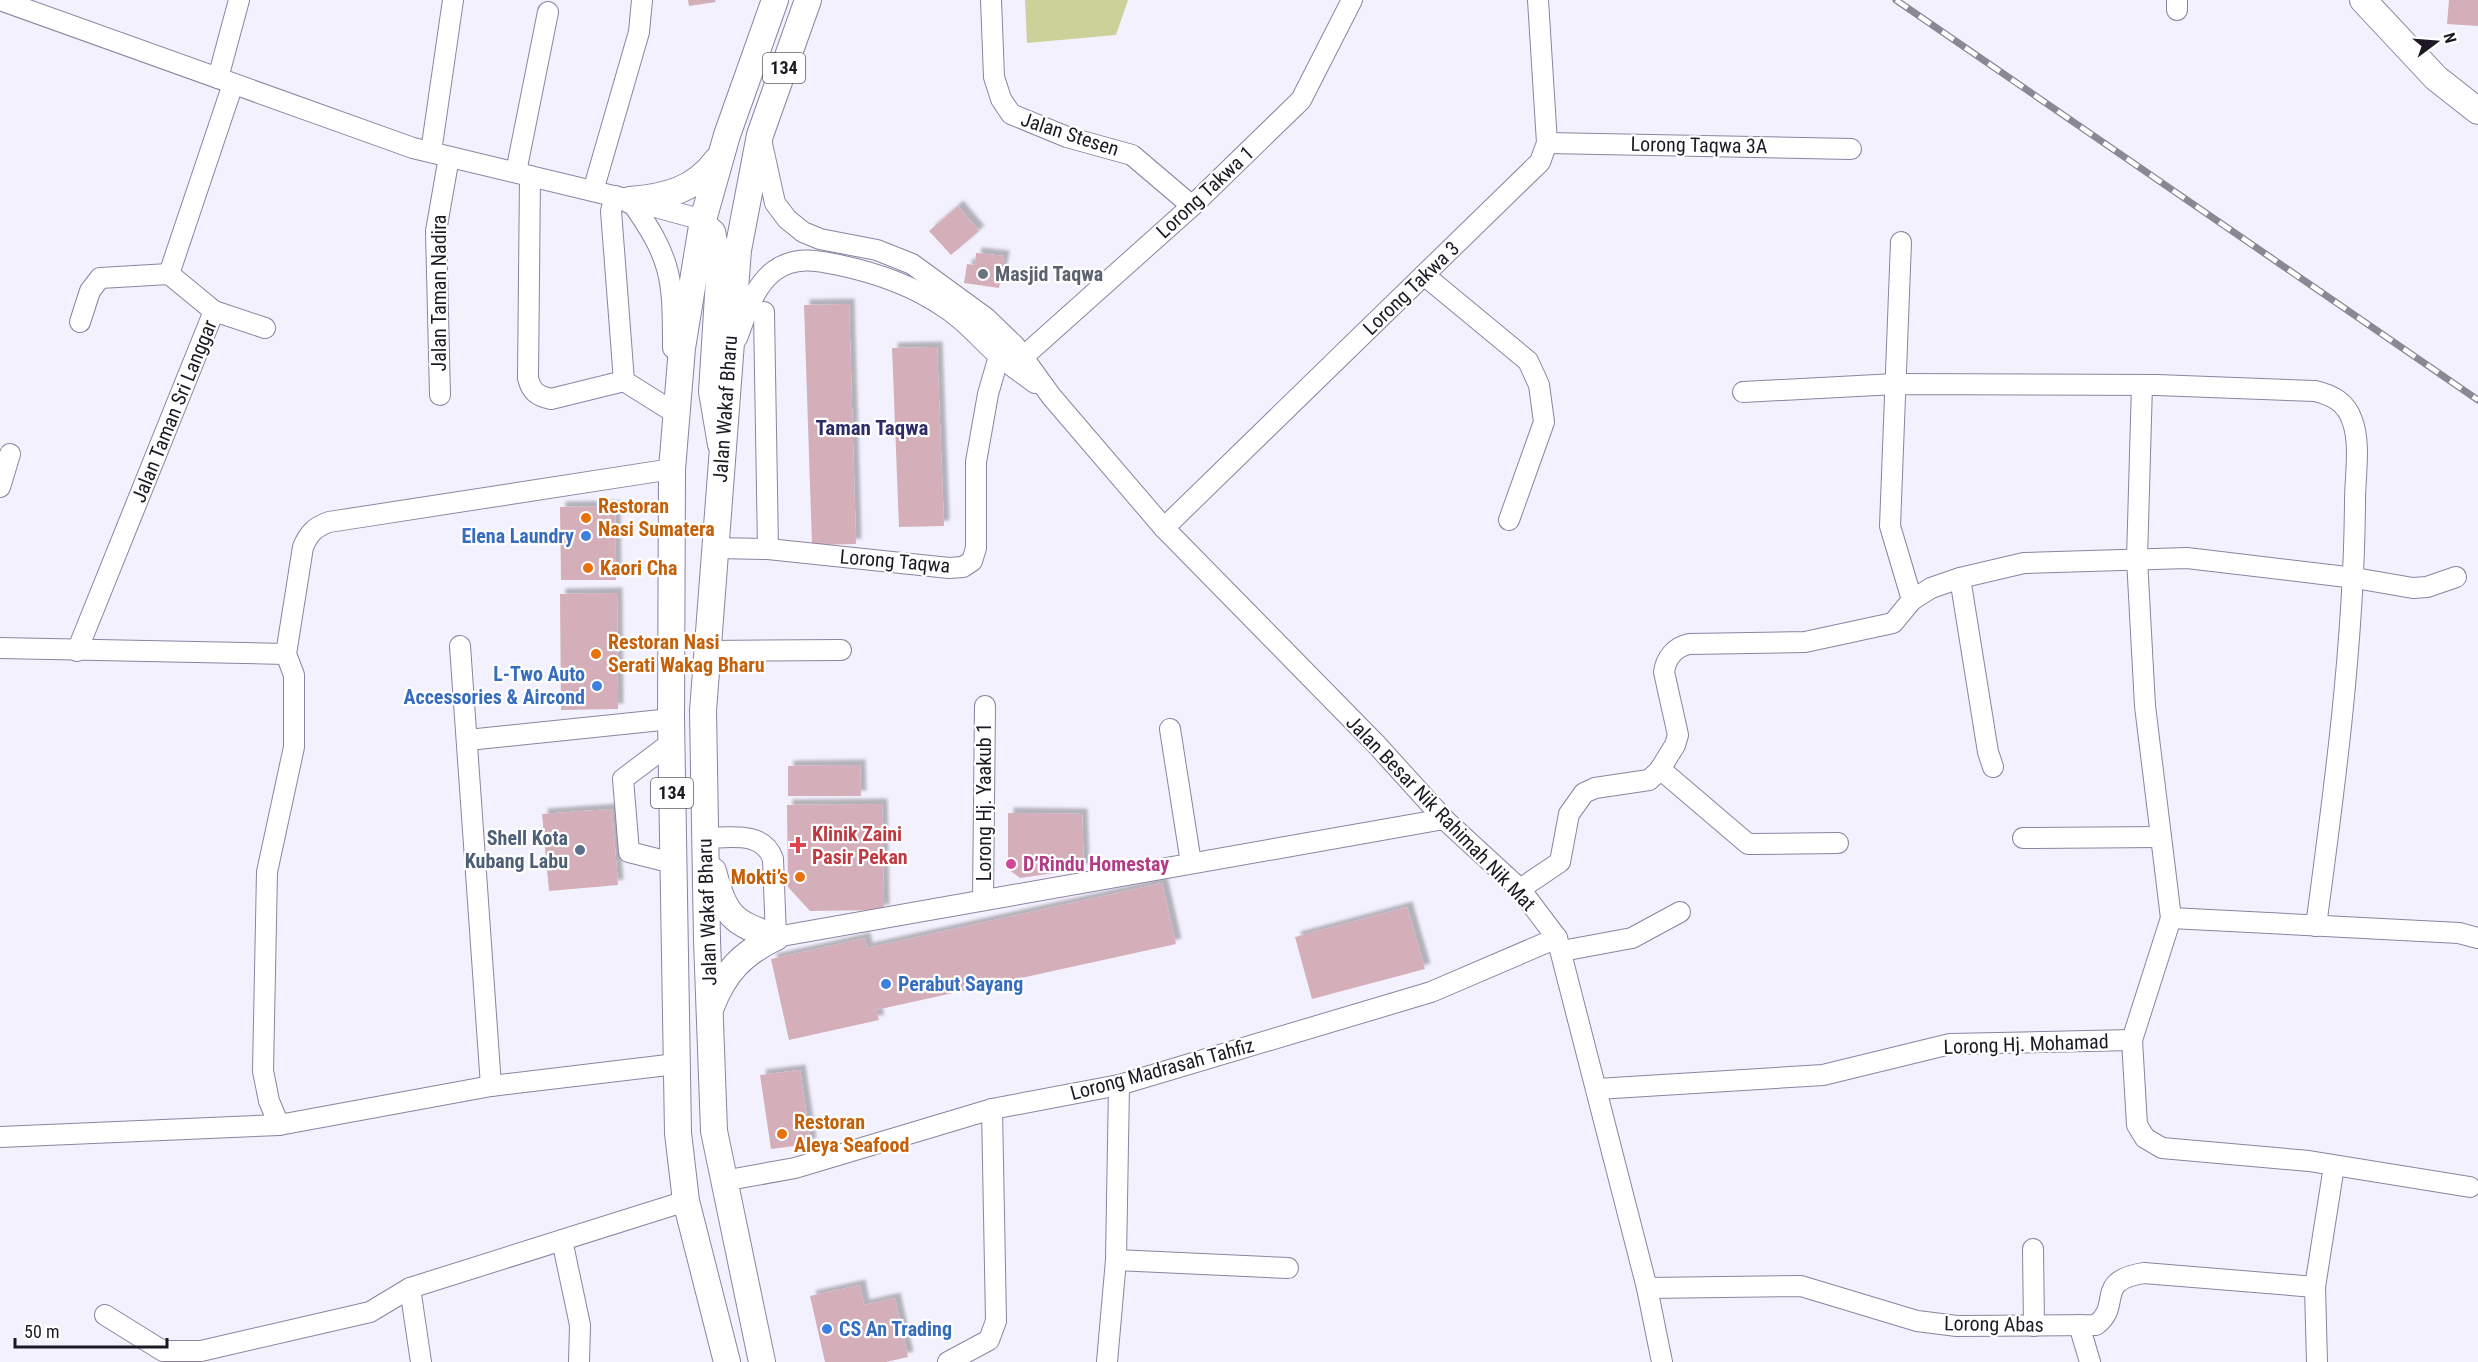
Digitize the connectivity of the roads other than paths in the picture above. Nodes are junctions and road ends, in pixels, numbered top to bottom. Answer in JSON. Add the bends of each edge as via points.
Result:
{"nodes":[{"id":1,"x":0,"y":0,"type":"edge"},
{"id":2,"x":239,"y":0,"type":"edge"},
{"id":3,"x":453,"y":0,"type":"edge"},
{"id":4,"x":642,"y":0,"type":"edge"},
{"id":5,"x":775,"y":0,"type":"edge"},
{"id":6,"x":808,"y":0,"type":"edge"},
{"id":7,"x":991,"y":0,"type":"edge"},
{"id":8,"x":1352,"y":0,"type":"edge"},
{"id":9,"x":1538,"y":0,"type":"edge"},
{"id":10,"x":2363,"y":0,"type":"edge"},
{"id":11,"x":548,"y":12,"type":"dead end"},
{"id":12,"x":226,"y":81,"type":"junction"},
{"id":13,"x":2477,"y":109,"type":"edge"},
{"id":14,"x":760,"y":135,"type":"junction"},
{"id":15,"x":1547,"y":142,"type":"junction"},
{"id":16,"x":1851,"y":149,"type":"dead end"},
{"id":17,"x":440,"y":154,"type":"junction"},
{"id":18,"x":721,"y":154,"type":"junction"},
{"id":19,"x":523,"y":174,"type":"junction"},
{"id":20,"x":593,"y":191,"type":"junction"},
{"id":21,"x":623,"y":198,"type":"junction"},
{"id":22,"x":1192,"y":206,"type":"junction"},
{"id":23,"x":703,"y":220,"type":"junction"},
{"id":24,"x":1901,"y":242,"type":"dead end"},
{"id":25,"x":169,"y":274,"type":"junction"},
{"id":26,"x":1424,"y":275,"type":"junction"},
{"id":27,"x":214,"y":311,"type":"junction"},
{"id":28,"x":764,"y":312,"type":"dead end"},
{"id":29,"x":80,"y":321,"type":"dead end"},
{"id":30,"x":265,"y":328,"type":"dead end"},
{"id":31,"x":999,"y":356,"type":"junction"},
{"id":32,"x":729,"y":357,"type":"junction"},
{"id":33,"x":1023,"y":357,"type":"junction"},
{"id":34,"x":624,"y":381,"type":"junction"},
{"id":35,"x":1895,"y":384,"type":"junction"},
{"id":36,"x":2142,"y":386,"type":"junction"},
{"id":37,"x":1743,"y":392,"type":"dead end"},
{"id":38,"x":440,"y":395,"type":"dead end"},
{"id":39,"x":1051,"y":396,"type":"junction"},
{"id":40,"x":675,"y":413,"type":"junction"},
{"id":41,"x":10,"y":454,"type":"dead end"},
{"id":42,"x":721,"y":460,"type":"junction"},
{"id":43,"x":672,"y":469,"type":"junction"},
{"id":44,"x":0,"y":487,"type":"edge"},
{"id":45,"x":1509,"y":520,"type":"dead end"},
{"id":46,"x":1164,"y":528,"type":"junction"},
{"id":47,"x":716,"y":548,"type":"junction"},
{"id":48,"x":768,"y":549,"type":"junction"},
{"id":49,"x":2138,"y":559,"type":"junction"},
{"id":50,"x":2456,"y":577,"type":"dead end"},
{"id":51,"x":1960,"y":578,"type":"junction"},
{"id":52,"x":2355,"y":578,"type":"junction"},
{"id":53,"x":1912,"y":600,"type":"junction"},
{"id":54,"x":460,"y":646,"type":"dead end"},
{"id":55,"x":0,"y":648,"type":"edge"},
{"id":56,"x":77,"y":651,"type":"junction"},
{"id":57,"x":708,"y":651,"type":"junction"},
{"id":58,"x":841,"y":651,"type":"dead end"},
{"id":59,"x":286,"y":654,"type":"junction"},
{"id":60,"x":985,"y":706,"type":"dead end"},
{"id":61,"x":1170,"y":729,"type":"dead end"},
{"id":62,"x":671,"y":731,"type":"junction"},
{"id":63,"x":468,"y":740,"type":"junction"},
{"id":64,"x":1993,"y":767,"type":"dead end"},
{"id":65,"x":1660,"y":769,"type":"junction"},
{"id":66,"x":1444,"y":819,"type":"junction"},
{"id":67,"x":2161,"y":837,"type":"junction"},
{"id":68,"x":704,"y":838,"type":"junction"},
{"id":69,"x":2023,"y":838,"type":"dead end"},
{"id":70,"x":1838,"y":843,"type":"dead end"},
{"id":71,"x":673,"y":863,"type":"junction"},
{"id":72,"x":1191,"y":863,"type":"junction"},
{"id":73,"x":1520,"y":889,"type":"junction"},
{"id":74,"x":983,"y":899,"type":"junction"},
{"id":75,"x":1680,"y":912,"type":"dead end"},
{"id":76,"x":2171,"y":918,"type":"junction"},
{"id":77,"x":2316,"y":926,"type":"junction"},
{"id":78,"x":776,"y":937,"type":"junction"},
{"id":79,"x":2478,"y":938,"type":"edge"},
{"id":80,"x":1559,"y":945,"type":"junction"},
{"id":81,"x":710,"y":1011,"type":"junction"},
{"id":82,"x":2132,"y":1040,"type":"junction"},
{"id":83,"x":676,"y":1064,"type":"junction"},
{"id":84,"x":1119,"y":1085,"type":"junction"},
{"id":85,"x":491,"y":1086,"type":"junction"},
{"id":86,"x":1597,"y":1089,"type":"junction"},
{"id":87,"x":992,"y":1109,"type":"junction"},
{"id":88,"x":279,"y":1125,"type":"junction"},
{"id":89,"x":0,"y":1137,"type":"edge"},
{"id":90,"x":2334,"y":1166,"type":"junction"},
{"id":91,"x":723,"y":1181,"type":"junction"},
{"id":92,"x":2470,"y":1187,"type":"dead end"},
{"id":93,"x":686,"y":1201,"type":"junction"},
{"id":94,"x":562,"y":1240,"type":"junction"},
{"id":95,"x":2032,"y":1249,"type":"dead end"},
{"id":96,"x":1116,"y":1260,"type":"junction"},
{"id":97,"x":1288,"y":1268,"type":"dead end"},
{"id":98,"x":2315,"y":1287,"type":"junction"},
{"id":99,"x":410,"y":1288,"type":"junction"},
{"id":100,"x":1647,"y":1288,"type":"junction"},
{"id":101,"x":105,"y":1315,"type":"dead end"},
{"id":102,"x":2079,"y":1325,"type":"junction"},
{"id":103,"x":2034,"y":1326,"type":"junction"},
{"id":104,"x":421,"y":1362,"type":"edge"},
{"id":105,"x":579,"y":1362,"type":"edge"},
{"id":106,"x":727,"y":1362,"type":"edge"},
{"id":107,"x":762,"y":1362,"type":"edge"},
{"id":108,"x":948,"y":1362,"type":"edge"},
{"id":109,"x":1107,"y":1362,"type":"edge"},
{"id":110,"x":1662,"y":1362,"type":"edge"},
{"id":111,"x":2090,"y":1362,"type":"edge"},
{"id":112,"x":2317,"y":1362,"type":"edge"}],
"edges":[{"from":1,"to":12,"type":"street"},
{"from":2,"to":12,"type":"street"},
{"from":3,"to":17,"type":"street","name":"Jalan Taman Nadira"},
{"from":4,"to":20,"type":"street","via":[[639,32]]},
{"from":5,"to":18,"type":"main road","name":"Jalan Wakaf Bharu"},
{"from":6,"to":14,"type":"main road","name":"Jalan Wakaf Bharu","number":"134"},
{"from":7,"to":22,"type":"street","name":"Jalan Stesen","via":[[994,77],[1011,114],[1067,137],[1132,155]]},
{"from":8,"to":22,"type":"street","name":"Lorong Takwa 1","via":[[1302,100]]},
{"from":9,"to":15,"type":"street","name":"Lorong Takwa 3"},
{"from":10,"to":13,"type":"main road","via":[[2436,78]]},
{"from":11,"to":19,"type":"street"},
{"from":12,"to":17,"type":"street"},
{"from":12,"to":25,"type":"street"},
{"from":14,"to":32,"type":"main road","name":"Jalan Wakaf Bharu","number":"134","via":[[738,250]]},
{"from":14,"to":33,"type":"street","name":"Jalan Besar Nik Rahimah Nik Mat","via":[[776,203],[786,219],[820,239],[877,250],[912,264],[986,318]]},
{"from":15,"to":16,"type":"street","name":"Lorong Taqwa 3A"},
{"from":15,"to":26,"type":"street","name":"Lorong Takwa 3","via":[[1538,165]]},
{"from":17,"to":19,"type":"street"},
{"from":17,"to":38,"type":"street","name":"Jalan Taman Nadira","via":[[436,231]]},
{"from":18,"to":21,"type":"main road","via":[[709,170],[685,189],[657,198]]},
{"from":18,"to":23,"type":"main road","name":"Jalan Wakaf Bharu"},
{"from":19,"to":20,"type":"street"},
{"from":19,"to":34,"type":"street","via":[[531,389],[539,397],[551,399]]},
{"from":20,"to":21,"type":"street"},
{"from":21,"to":23,"type":"street"},
{"from":21,"to":34,"type":"street","via":[[611,211]]},
{"from":21,"to":40,"type":"street","name":"Jalan Wakaf Bharu","number":"134","via":[[654,235],[668,262],[673,293]]},
{"from":22,"to":33,"type":"street","name":"Lorong Takwa 1"},
{"from":23,"to":40,"type":"main road","name":"Jalan Wakaf Bharu","number":"134","via":[[690,284]]},
{"from":23,"to":42,"type":"street","via":[[718,238],[709,393]]},
{"from":24,"to":35,"type":"street"},
{"from":25,"to":27,"type":"street","name":"Jalan Taman Sri Langgar"},
{"from":25,"to":29,"type":"street","via":[[100,278],[90,291]]},
{"from":26,"to":45,"type":"street","via":[[1528,361],[1539,385],[1544,423]]},
{"from":26,"to":46,"type":"street","name":"Lorong Takwa 3"},
{"from":27,"to":30,"type":"street"},
{"from":27,"to":56,"type":"street","name":"Jalan Taman Sri Langgar"},
{"from":28,"to":48,"type":"street"},
{"from":31,"to":32,"type":"street","name":"Jalan Besar Nik Rahimah Nik Mat","via":[[944,307],[907,286],[872,272],[803,260],[786,263],[761,284]]},
{"from":31,"to":39,"type":"street","name":"Jalan Besar Nik Rahimah Nik Mat"},
{"from":31,"to":48,"type":"street","name":"Lorong Taqwa","via":[[976,462],[976,548],[972,561],[963,567],[949,568]]},
{"from":32,"to":42,"type":"main road","name":"Jalan Wakaf Bharu","number":"134"},
{"from":33,"to":39,"type":"street","name":"Jalan Besar Nik Rahimah Nik Mat"},
{"from":34,"to":40,"type":"street"},
{"from":35,"to":36,"type":"street"},
{"from":35,"to":37,"type":"street"},
{"from":35,"to":53,"type":"street","via":[[1890,526]]},
{"from":36,"to":49,"type":"street"},
{"from":36,"to":52,"type":"street","via":[[2315,390],[2338,400],[2347,409],[2355,433]]},
{"from":39,"to":46,"type":"street","name":"Jalan Besar Nik Rahimah Nik Mat"},
{"from":40,"to":43,"type":"main road","name":"Jalan Wakaf Bharu","number":"134"},
{"from":41,"to":44,"type":"street"},
{"from":42,"to":47,"type":"main road","name":"Jalan Wakaf Bharu","number":"134"},
{"from":43,"to":59,"type":"street","via":[[317,526],[303,547]]},
{"from":43,"to":62,"type":"main road","name":"Jalan Wakaf Bharu","number":"134"},
{"from":46,"to":66,"type":"street","name":"Jalan Besar Nik Rahimah Nik Mat","via":[[1376,744]]},
{"from":47,"to":48,"type":"street","name":"Lorong Taqwa"},
{"from":47,"to":57,"type":"main road","name":"Jalan Wakaf Bharu","number":"134"},
{"from":49,"to":51,"type":"street","via":[[2018,563]]},
{"from":49,"to":52,"type":"street","via":[[2187,558]]},
{"from":49,"to":67,"type":"street","via":[[2145,706]]},
{"from":50,"to":52,"type":"street","via":[[2413,588]]},
{"from":51,"to":53,"type":"street"},
{"from":51,"to":64,"type":"street"},
{"from":52,"to":77,"type":"street"},
{"from":53,"to":65,"type":"street","via":[[1893,623],[1805,642],[1689,644],[1676,649],[1664,672],[1677,735]]},
{"from":54,"to":63,"type":"street"},
{"from":55,"to":56,"type":"street"},
{"from":56,"to":59,"type":"street"},
{"from":57,"to":58,"type":"street"},
{"from":57,"to":68,"type":"main road","name":"Jalan Wakaf Bharu","number":"134","via":[[703,711]]},
{"from":59,"to":88,"type":"street","via":[[294,675],[294,747],[267,872],[263,1071],[268,1101]]},
{"from":60,"to":74,"type":"street","name":"Lorong Hj. Yaakub 1"},
{"from":61,"to":72,"type":"street"},
{"from":62,"to":63,"type":"street"},
{"from":62,"to":71,"type":"main road","name":"Jalan Wakaf Bharu","number":"134"},
{"from":62,"to":71,"type":"street","via":[[623,779],[629,852]]},
{"from":63,"to":85,"type":"street"},
{"from":65,"to":70,"type":"street","via":[[1748,844]]},
{"from":65,"to":73,"type":"street","via":[[1649,780],[1584,793],[1569,814],[1560,862]]},
{"from":66,"to":72,"type":"street"},
{"from":66,"to":73,"type":"street","name":"Jalan Besar Nik Rahimah Nik Mat"},
{"from":67,"to":69,"type":"street"},
{"from":67,"to":76,"type":"street"},
{"from":68,"to":78,"type":"main road","via":[[720,897],[730,914],[744,927]]},
{"from":68,"to":78,"type":"street","via":[[751,838],[769,848],[773,859]]},
{"from":68,"to":81,"type":"main road","name":"Jalan Wakaf Bharu","number":"134"},
{"from":71,"to":83,"type":"main road","name":"Jalan Wakaf Bharu","number":"134"},
{"from":72,"to":74,"type":"street"},
{"from":73,"to":80,"type":"street","name":"Jalan Besar Nik Rahimah Nik Mat"},
{"from":74,"to":78,"type":"street"},
{"from":75,"to":80,"type":"street","name":"Lorong Madrasah Tahfiz","via":[[1632,938]]},
{"from":76,"to":77,"type":"street"},
{"from":76,"to":82,"type":"street","name":"Lorong Hj. Mohamad"},
{"from":77,"to":79,"type":"street","via":[[2459,933]]},
{"from":78,"to":81,"type":"main road","via":[[753,948],[734,965],[719,987]]},
{"from":80,"to":84,"type":"street","name":"Lorong Madrasah Tahfiz","via":[[1431,992]]},
{"from":80,"to":86,"type":"street","name":"Jalan Besar Nik Rahimah Nik Mat"},
{"from":81,"to":91,"type":"main road","name":"Jalan Wakaf Bharu","number":"134","via":[[714,1131]]},
{"from":82,"to":86,"type":"street","name":"Lorong Hj. Mohamad","via":[[1950,1044],[1823,1075]]},
{"from":82,"to":90,"type":"street","via":[[2137,1125],[2145,1138],[2162,1148]]},
{"from":83,"to":85,"type":"street"},
{"from":83,"to":93,"type":"main road","name":"Jalan Wakaf Bharu","number":"134","via":[[678,1133]]},
{"from":84,"to":87,"type":"street","name":"Lorong Madrasah Tahfiz"},
{"from":84,"to":96,"type":"street"},
{"from":85,"to":88,"type":"street"},
{"from":86,"to":100,"type":"street","name":"Jalan Besar Nik Rahimah Nik Mat"},
{"from":87,"to":91,"type":"street","name":"Lorong Madrasah Tahfiz","via":[[795,1168]]},
{"from":87,"to":108,"type":"street","via":[[996,1321],[989,1340]]},
{"from":88,"to":89,"type":"street"},
{"from":90,"to":92,"type":"street"},
{"from":90,"to":98,"type":"street"},
{"from":91,"to":107,"type":"main road","name":"Jalan Wakaf Bharu","number":"134"},
{"from":93,"to":94,"type":"street"},
{"from":93,"to":106,"type":"main road","name":"Jalan Wakaf Bharu","number":"134"},
{"from":94,"to":99,"type":"street"},
{"from":94,"to":105,"type":"street","via":[[580,1325]]},
{"from":95,"to":103,"type":"street"},
{"from":96,"to":97,"type":"street"},
{"from":96,"to":109,"type":"street"},
{"from":98,"to":102,"type":"street","name":"Lorong Abas","via":[[2131,1275],[2115,1284],[2105,1318],[2096,1325]]},
{"from":98,"to":112,"type":"street"},
{"from":99,"to":101,"type":"street","via":[[370,1312],[201,1351],[163,1351]]},
{"from":99,"to":104,"type":"street"},
{"from":100,"to":103,"type":"street","name":"Lorong Abas","via":[[1801,1286],[1917,1321],[1957,1326]]},
{"from":100,"to":110,"type":"street","name":"Jalan Besar Nik Rahimah Nik Mat"},
{"from":102,"to":103,"type":"street","name":"Lorong Abas"},
{"from":102,"to":111,"type":"street"}]}
